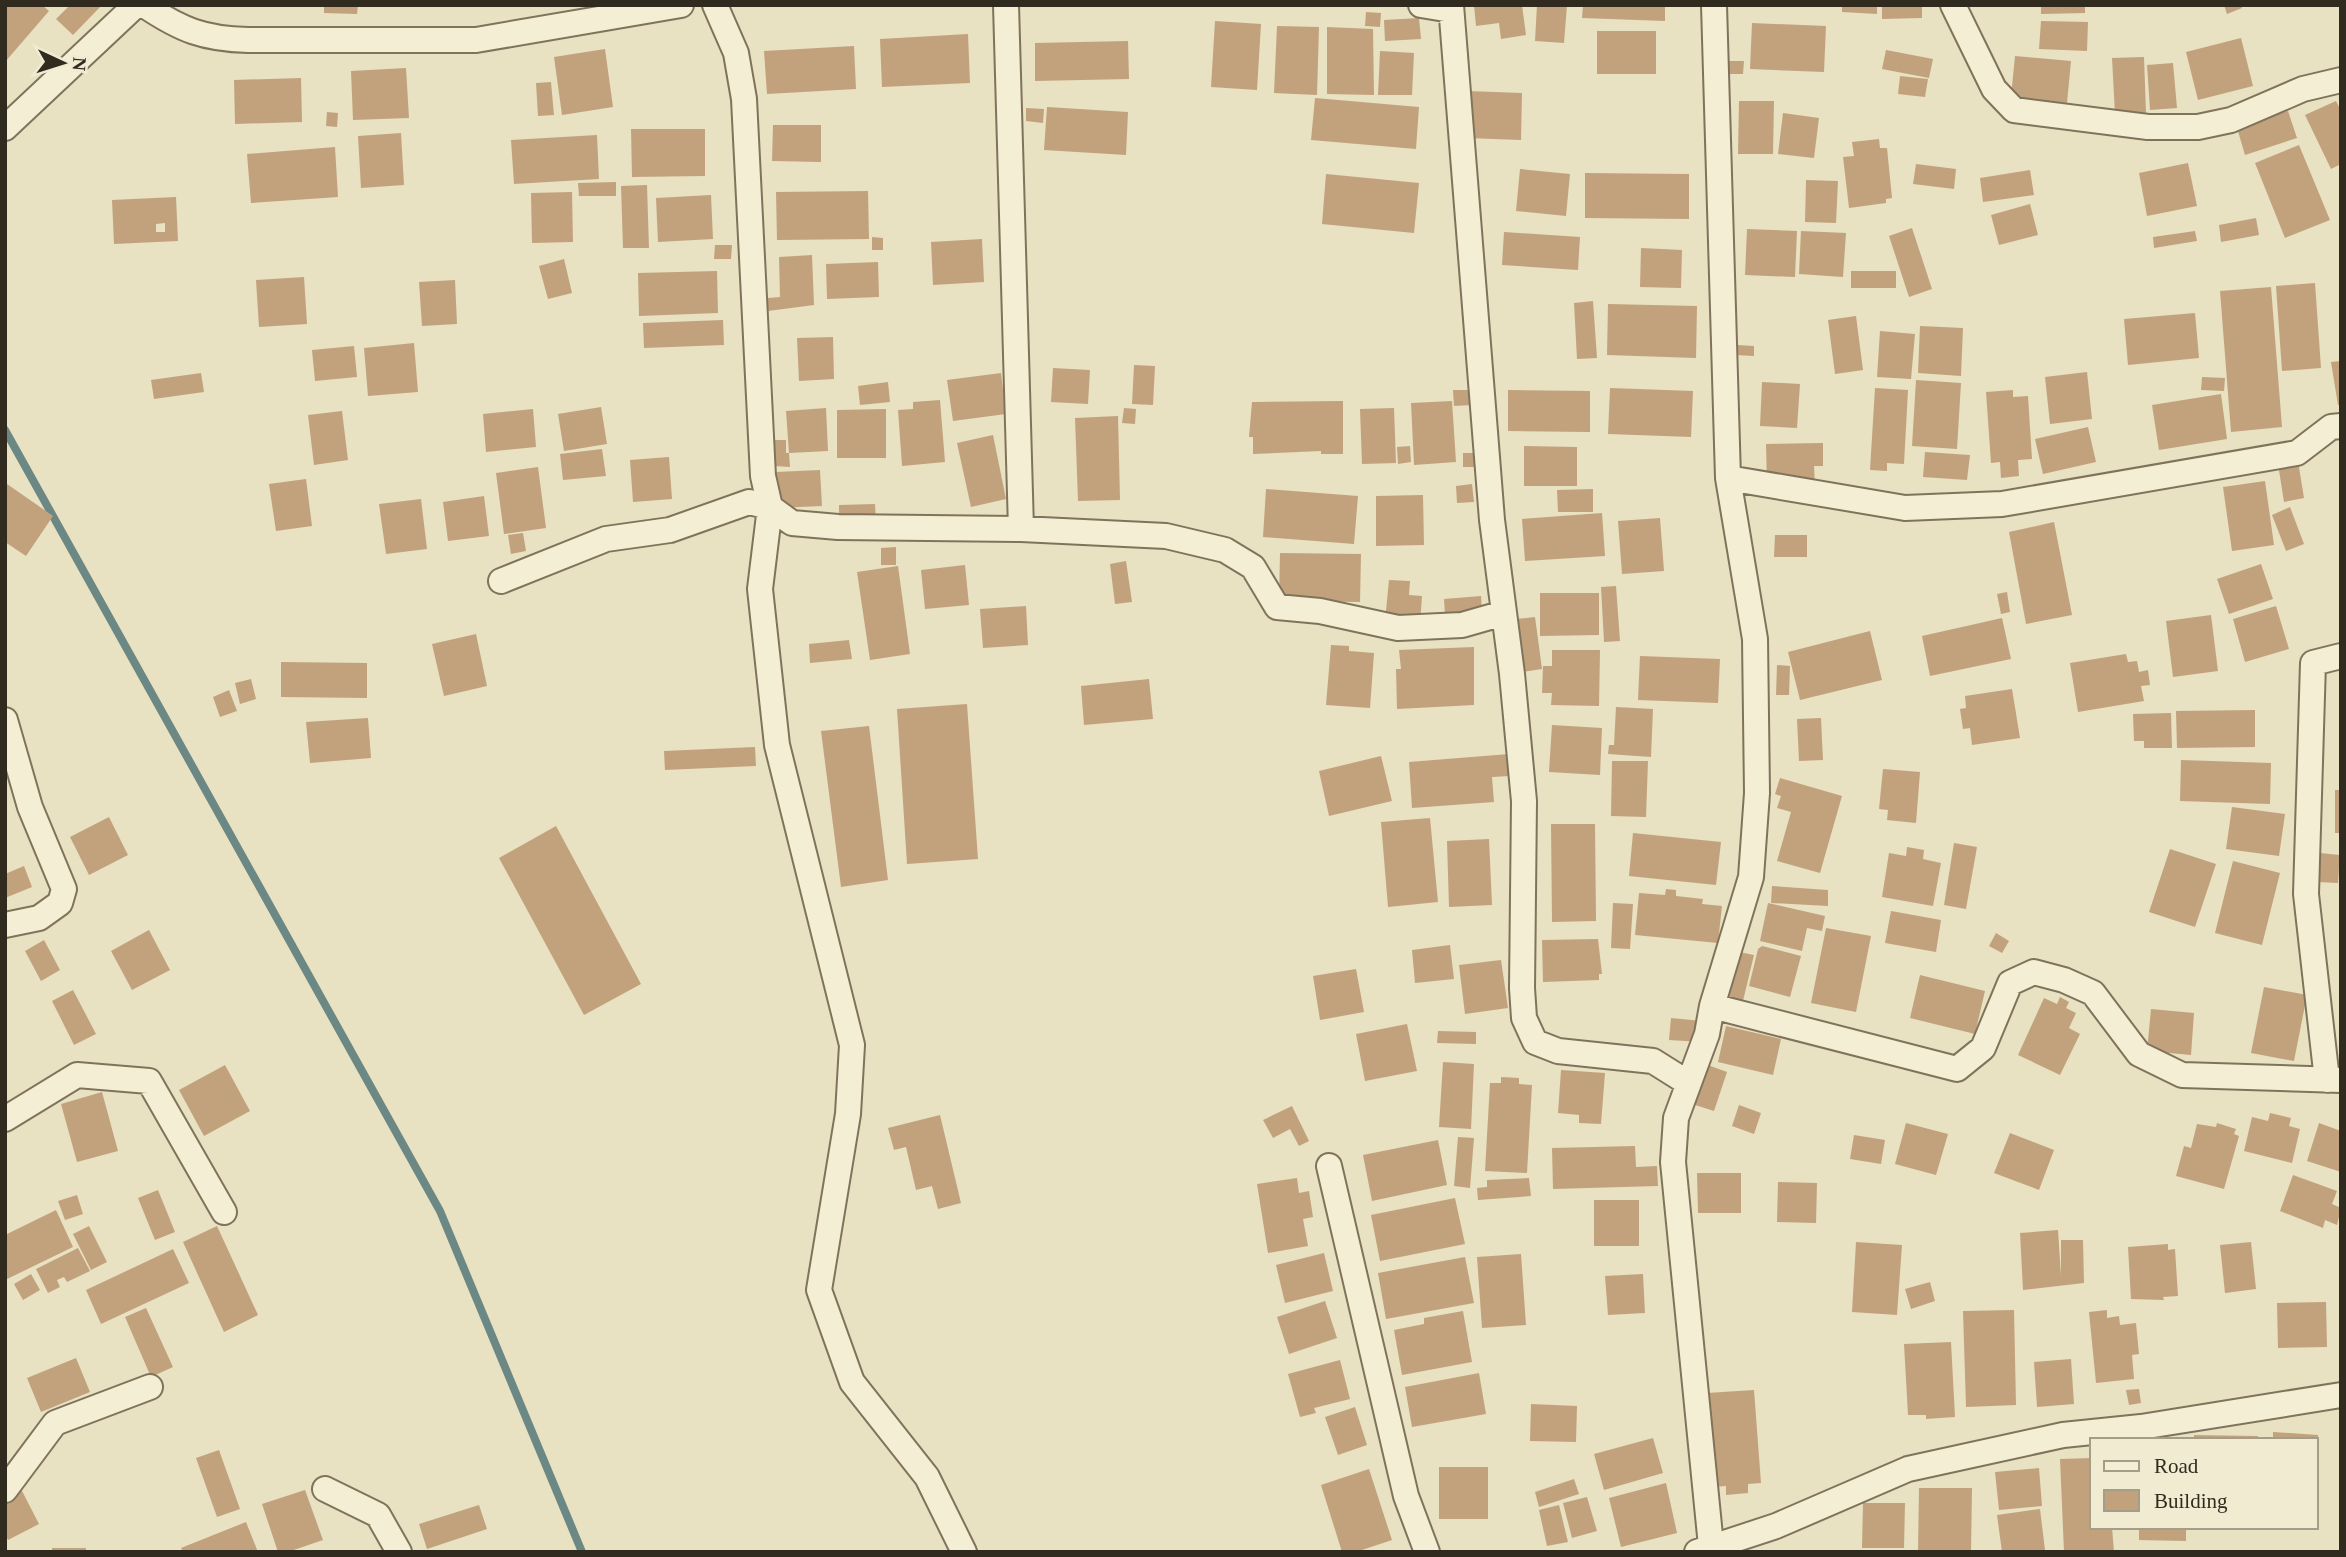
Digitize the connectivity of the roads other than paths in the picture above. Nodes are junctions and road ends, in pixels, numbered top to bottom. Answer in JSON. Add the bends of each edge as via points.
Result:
{"nodes":[{"id":1,"x":136,"y":5,"type":"edge"},
{"id":2,"x":144,"y":5,"type":"edge"},
{"id":3,"x":681,"y":5,"type":"edge"},
{"id":4,"x":715,"y":5,"type":"edge"},
{"id":5,"x":1006,"y":5,"type":"edge"},
{"id":6,"x":1421,"y":5,"type":"edge"},
{"id":7,"x":1714,"y":5,"type":"edge"},
{"id":8,"x":1953,"y":5,"type":"edge"},
{"id":9,"x":1451,"y":8,"type":"edge"},
{"id":10,"x":2341,"y":80,"type":"edge"},
{"id":11,"x":5,"y":128,"type":"edge"},
{"id":12,"x":2341,"y":426,"type":"edge"},
{"id":13,"x":1728,"y":478,"type":"junction"},
{"id":14,"x":770,"y":507,"type":"junction"},
{"id":15,"x":1021,"y":529,"type":"junction"},
{"id":16,"x":501,"y":581,"type":"dead end"},
{"id":17,"x":1504,"y":612,"type":"junction"},
{"id":18,"x":2341,"y":656,"type":"edge"},
{"id":19,"x":5,"y":720,"type":"edge"},
{"id":20,"x":5,"y":925,"type":"edge"},
{"id":21,"x":1712,"y":1006,"type":"junction"},
{"id":22,"x":2334,"y":1080,"type":"edge"},
{"id":23,"x":1688,"y":1083,"type":"junction"},
{"id":24,"x":5,"y":1119,"type":"edge"},
{"id":25,"x":1329,"y":1166,"type":"dead end"},
{"id":26,"x":224,"y":1212,"type":"dead end"},
{"id":27,"x":150,"y":1387,"type":"dead end"},
{"id":28,"x":2341,"y":1395,"type":"edge"},
{"id":29,"x":325,"y":1489,"type":"dead end"},
{"id":30,"x":5,"y":1490,"type":"edge"},
{"id":31,"x":1704,"y":1549,"type":"edge"},
{"id":32,"x":399,"y":1552,"type":"edge"},
{"id":33,"x":964,"y":1552,"type":"edge"},
{"id":34,"x":1427,"y":1552,"type":"edge"}],
"edges":[{"from":1,"to":11,"type":"street"},
{"from":2,"to":3,"type":"street","via":[[170,22],[213,39],[476,40]]},
{"from":4,"to":14,"type":"street","via":[[736,54],[744,99],[763,476]]},
{"from":5,"to":15,"type":"street"},
{"from":6,"to":9,"type":"street"},
{"from":7,"to":13,"type":"street"},
{"from":8,"to":10,"type":"street","via":[[1994,89],[2014,110],[2148,127],[2198,127]]},
{"from":9,"to":17,"type":"street"},
{"from":12,"to":13,"type":"street","via":[[2331,427],[2297,453],[2002,504],[1905,508]]},
{"from":13,"to":21,"type":"street","via":[[1755,639],[1757,793],[1751,877]]},
{"from":14,"to":15,"type":"street","via":[[792,523],[803,524]]},
{"from":14,"to":16,"type":"street","via":[[749,502],[670,530],[606,539]]},
{"from":14,"to":33,"type":"street","via":[[760,589],[777,745],[852,1045],[848,1114],[819,1290],[852,1382],[927,1477]]},
{"from":15,"to":17,"type":"street","via":[[1166,536],[1225,550],[1253,567],[1277,607],[1398,628],[1462,625]]},
{"from":17,"to":23,"type":"street","via":[[1524,801],[1524,1018],[1535,1042],[1558,1051],[1653,1061]]},
{"from":18,"to":22,"type":"street","via":[[2313,663],[2306,894]]},
{"from":19,"to":20,"type":"street","via":[[30,807],[64,889],[60,903],[39,918]]},
{"from":21,"to":22,"type":"street","via":[[1956,1069],[1983,1048],[2010,983],[2034,972],[2093,993],[2138,1054],[2182,1074]]},
{"from":21,"to":23,"type":"street","via":[[1707,1034]]},
{"from":23,"to":31,"type":"street","via":[[1676,1118],[1673,1163]]},
{"from":24,"to":26,"type":"street","via":[[77,1075],[149,1081]]},
{"from":25,"to":34,"type":"street","via":[[1406,1496]]},
{"from":27,"to":30,"type":"street","via":[[55,1423]]},
{"from":28,"to":31,"type":"street","via":[[2063,1435],[1908,1469],[1776,1526]]},
{"from":29,"to":32,"type":"street","via":[[378,1515]]}]}
